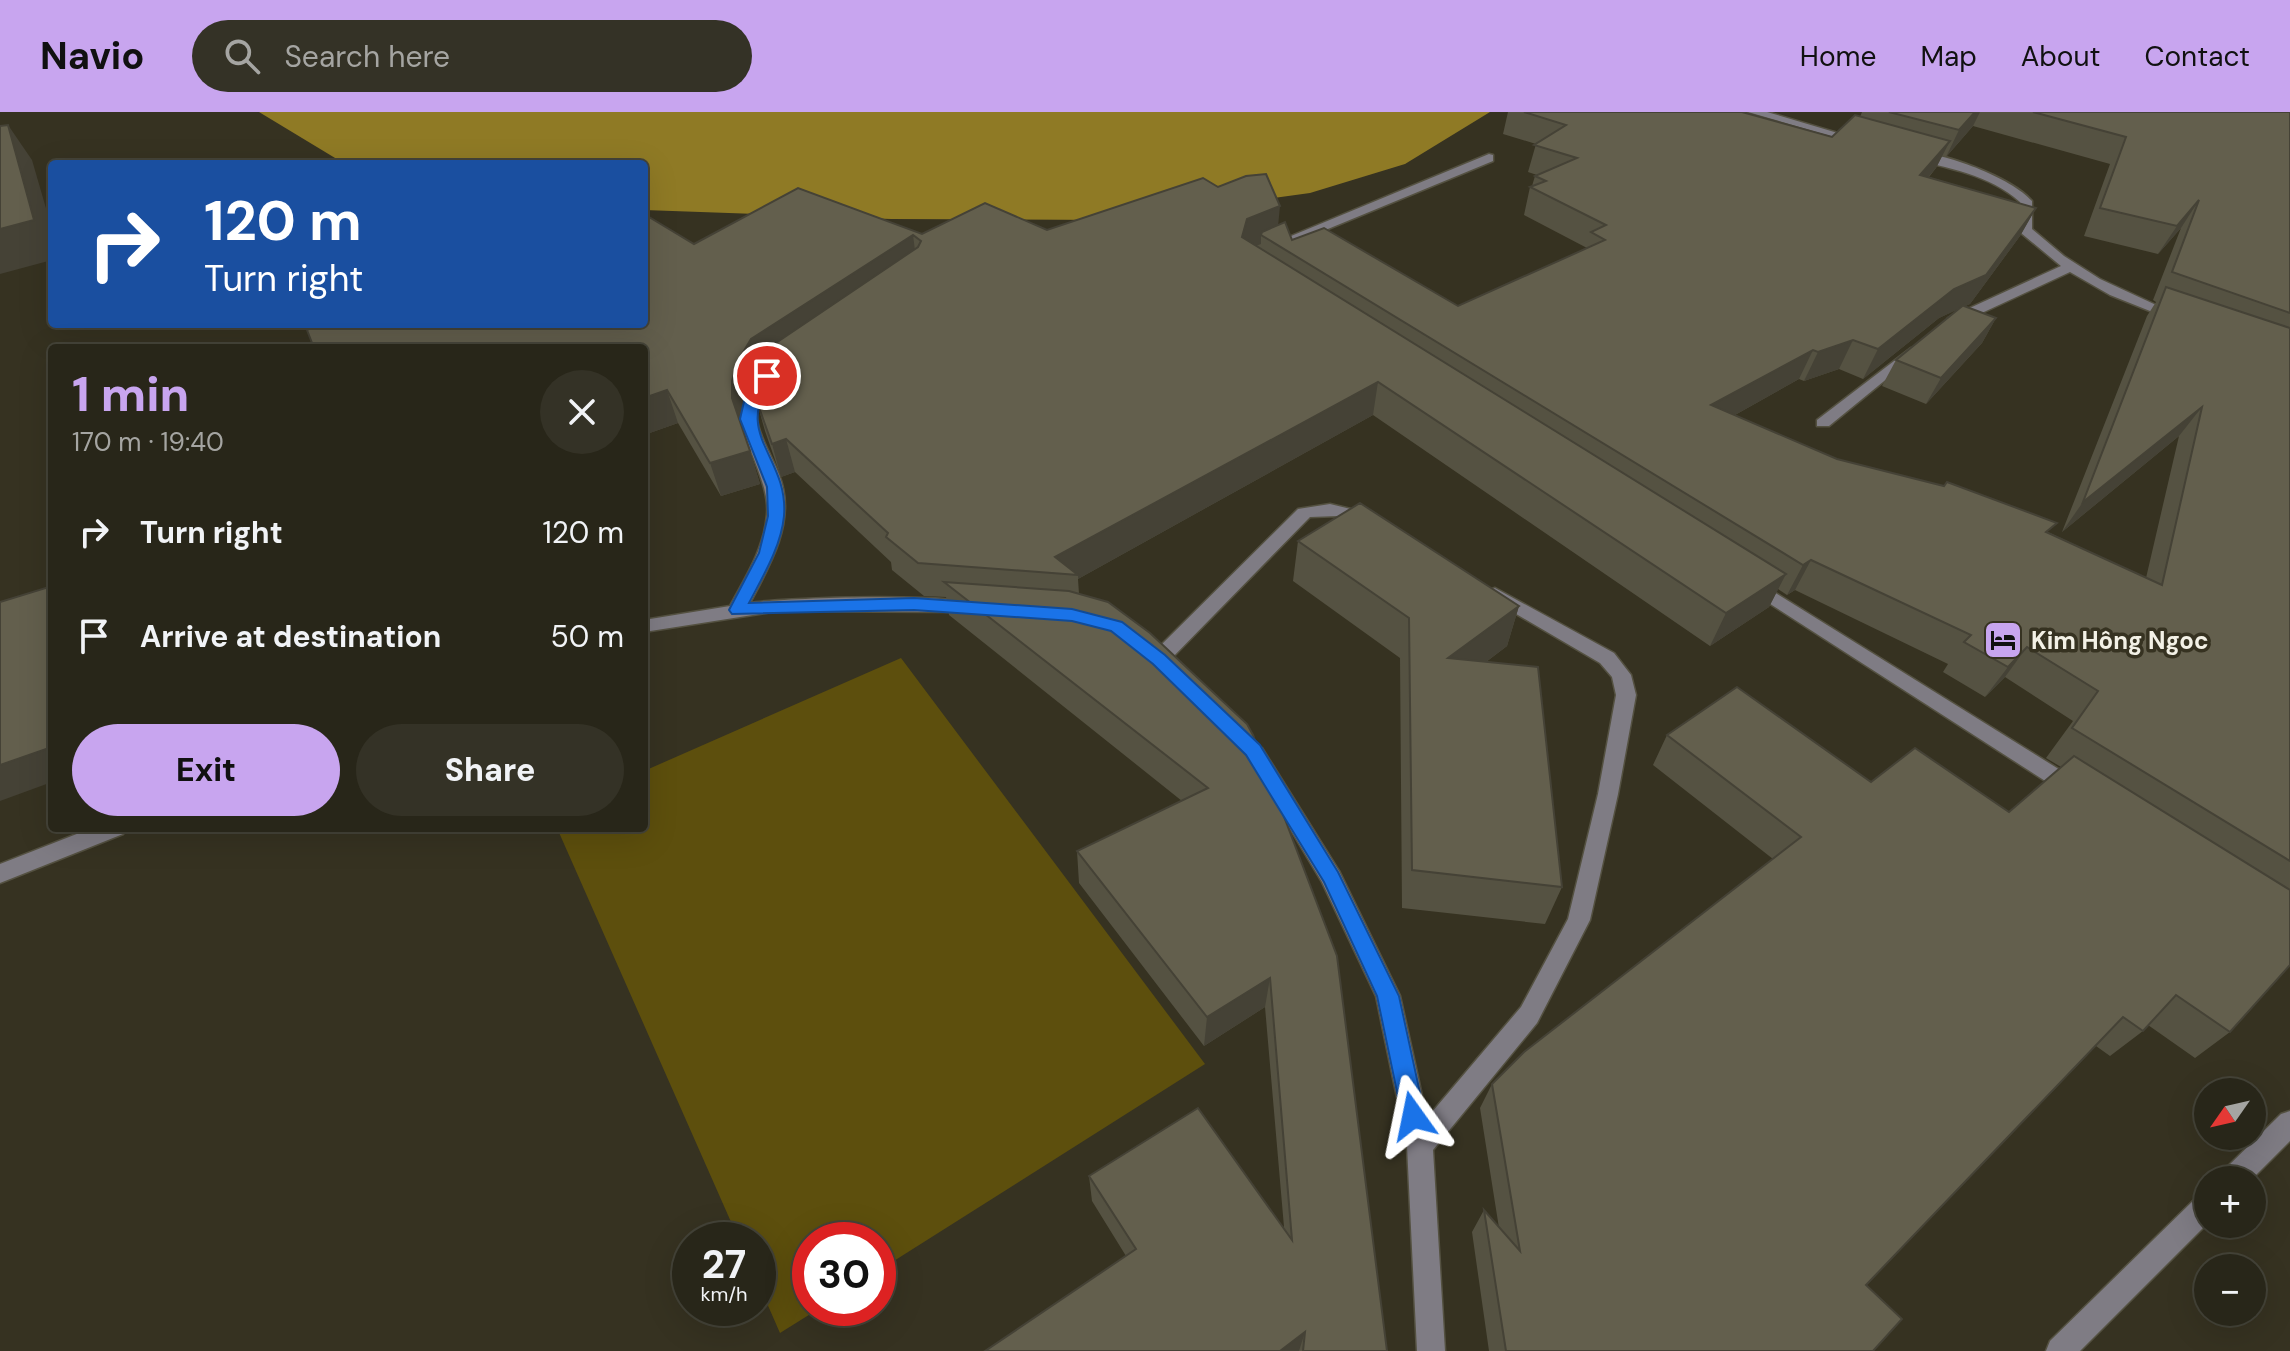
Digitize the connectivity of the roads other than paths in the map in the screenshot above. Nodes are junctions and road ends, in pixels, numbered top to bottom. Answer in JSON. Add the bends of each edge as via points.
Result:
{"nodes":[{"id":1,"x":1754,"y":112,"type":"edge"},
{"id":2,"x":1873,"y":145,"type":"edge"},
{"id":3,"x":1903,"y":153,"type":"edge"},
{"id":4,"x":1489,"y":158,"type":"dead end"},
{"id":5,"x":1251,"y":256,"type":"edge"},
{"id":6,"x":2069,"y":268,"type":"junction"},
{"id":7,"x":2190,"y":323,"type":"edge"},
{"id":8,"x":792,"y":359,"type":"edge"},
{"id":9,"x":1823,"y":423,"type":"dead end"},
{"id":10,"x":1388,"y":533,"type":"edge"},
{"id":11,"x":1743,"y":579,"type":"edge"},
{"id":12,"x":1470,"y":580,"type":"edge"},
{"id":13,"x":737,"y":610,"type":"junction"},
{"id":14,"x":993,"y":610,"type":"edge"},
{"id":15,"x":648,"y":625,"type":"edge"},
{"id":16,"x":1138,"y":643,"type":"edge"},
{"id":17,"x":1243,"y":739,"type":"edge"},
{"id":18,"x":2090,"y":799,"type":"edge"},
{"id":19,"x":105,"y":832,"type":"edge"},
{"id":20,"x":0,"y":874,"type":"edge"},
{"id":21,"x":2290,"y":1123,"type":"edge"},
{"id":22,"x":1420,"y":1146,"type":"junction"},
{"id":23,"x":2246,"y":1166,"type":"edge"},
{"id":24,"x":2194,"y":1218,"type":"edge"},
{"id":25,"x":1431,"y":1351,"type":"edge"},
{"id":26,"x":2060,"y":1351,"type":"edge"}],
"edges":[{"from":1,"to":2,"type":"street"},
{"from":3,"to":6,"type":"street","via":[[1993,177],[2017,191],[2026,201],[2026,230]]},
{"from":4,"to":5,"type":"street"},
{"from":6,"to":7,"type":"street"},
{"from":6,"to":9,"type":"street","via":[[1946,323]]},
{"from":8,"to":13,"type":"street","via":[[753,393],[748,419],[775,487],[776,516],[767,553]]},
{"from":10,"to":16,"type":"street","via":[[1347,510],[1304,513],[1164,664]]},
{"from":11,"to":18,"type":"street"},
{"from":12,"to":22,"type":"street","via":[[1607,658],[1621,675],[1626,695],[1579,920],[1529,1015]]},
{"from":13,"to":14,"type":"street","via":[[914,604]]},
{"from":13,"to":15,"type":"street"},
{"from":17,"to":22,"type":"street","via":[[1331,877],[1388,996]]},
{"from":19,"to":20,"type":"street"},
{"from":21,"to":23,"type":"street"},
{"from":22,"to":25,"type":"street"},
{"from":24,"to":26,"type":"street"}]}
